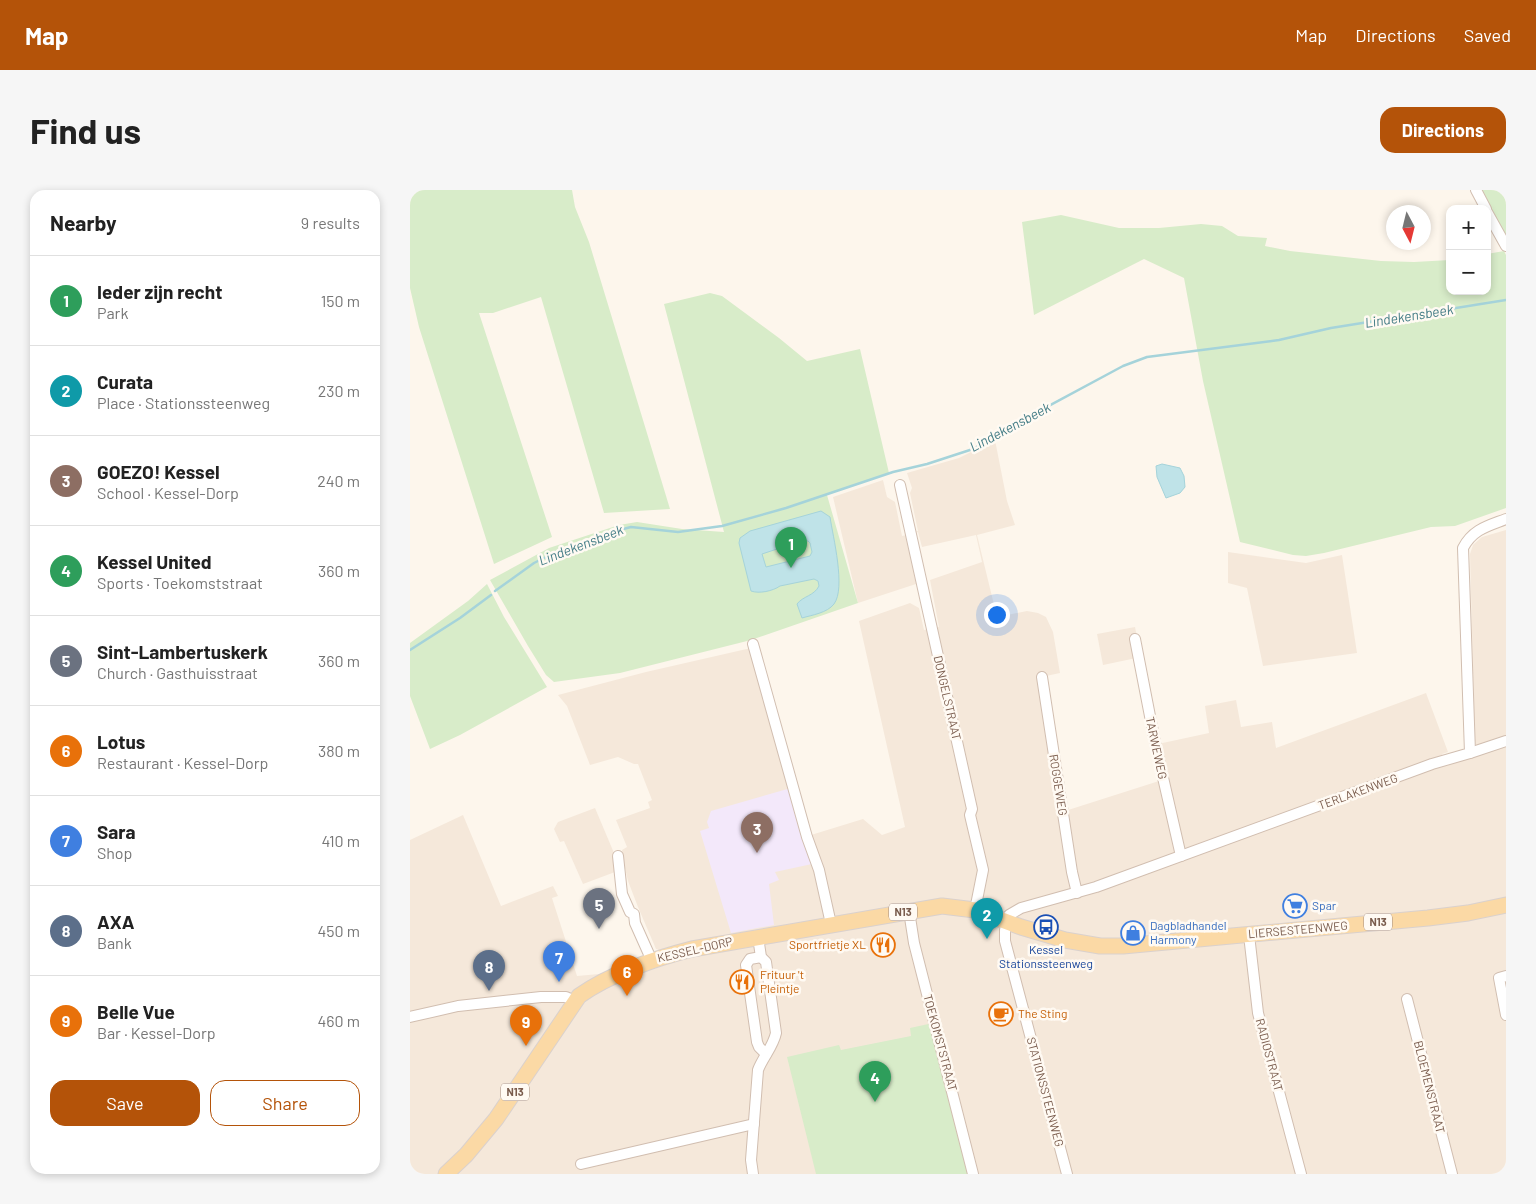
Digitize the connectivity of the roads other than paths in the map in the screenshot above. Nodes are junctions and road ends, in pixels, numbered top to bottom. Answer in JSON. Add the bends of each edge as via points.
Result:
{"nodes":[{"id":1,"x":1476,"y":190,"type":"edge"},
{"id":2,"x":1484,"y":205,"type":"edge"},
{"id":3,"x":1491,"y":219,"type":"edge"},
{"id":4,"x":1506,"y":246,"type":"edge"},
{"id":5,"x":900,"y":485,"type":"dead end"},
{"id":6,"x":1506,"y":519,"type":"edge"},
{"id":7,"x":1135,"y":639,"type":"dead end"},
{"id":8,"x":753,"y":644,"type":"dead end"},
{"id":9,"x":1042,"y":677,"type":"dead end"},
{"id":10,"x":1506,"y":741,"type":"edge"},
{"id":11,"x":1470,"y":753,"type":"junction"},
{"id":12,"x":618,"y":856,"type":"dead end"},
{"id":13,"x":1181,"y":856,"type":"junction"},
{"id":14,"x":1077,"y":893,"type":"junction"},
{"id":15,"x":1506,"y":905,"type":"edge"},
{"id":16,"x":975,"y":910,"type":"junction"},
{"id":17,"x":909,"y":911,"type":"junction"},
{"id":18,"x":1006,"y":922,"type":"junction"},
{"id":19,"x":831,"y":924,"type":"junction"},
{"id":20,"x":1249,"y":935,"type":"junction"},
{"id":21,"x":758,"y":937,"type":"junction"},
{"id":22,"x":761,"y":957,"type":"junction"},
{"id":23,"x":652,"y":961,"type":"junction"},
{"id":24,"x":1506,"y":976,"type":"edge"},
{"id":25,"x":1407,"y":999,"type":"dead end"},
{"id":26,"x":575,"y":1002,"type":"junction"},
{"id":27,"x":1506,"y":1015,"type":"edge"},
{"id":28,"x":410,"y":1017,"type":"edge"},
{"id":29,"x":766,"y":1054,"type":"junction"},
{"id":30,"x":754,"y":1124,"type":"junction"},
{"id":31,"x":581,"y":1164,"type":"dead end"},
{"id":32,"x":446,"y":1174,"type":"edge"},
{"id":33,"x":752,"y":1174,"type":"edge"},
{"id":34,"x":973,"y":1174,"type":"edge"},
{"id":35,"x":1067,"y":1174,"type":"edge"},
{"id":36,"x":1301,"y":1174,"type":"edge"},
{"id":37,"x":1452,"y":1174,"type":"edge"}],
"edges":[{"from":1,"to":2,"type":"street"},
{"from":3,"to":4,"type":"street"},
{"from":5,"to":16,"type":"street","name":"DONGELSTRAAT","via":[[983,870]]},
{"from":6,"to":11,"type":"street","via":[[1468,537],[1463,548]]},
{"from":7,"to":13,"type":"street","name":"TARWEWEG"},
{"from":8,"to":19,"type":"street","via":[[812,854],[817,861]]},
{"from":9,"to":14,"type":"street","name":"ROGGEWEG"},
{"from":10,"to":11,"type":"street","name":"TERLAKENWEG"},
{"from":11,"to":13,"type":"street","name":"TERLAKENWEG"},
{"from":12,"to":23,"type":"street","via":[[622,894],[634,914]]},
{"from":13,"to":14,"type":"street","name":"TERLAKENWEG"},
{"from":14,"to":18,"type":"street","name":"TERLAKENWEG","via":[[1015,911]]},
{"from":15,"to":20,"type":"main road","name":"LIERSESTEENWEG","number":"N13","via":[[1428,918]]},
{"from":16,"to":17,"type":"main road","name":"KESSEL-DORP","number":"N13","via":[[942,906]]},
{"from":16,"to":18,"type":"main road","name":"LIERSESTEENWEG","number":"N13"},
{"from":17,"to":19,"type":"main road","name":"KESSEL-DORP","number":"N13"},
{"from":17,"to":34,"type":"street","name":"TOEKOMSTSTRAAT","via":[[914,943]]},
{"from":18,"to":20,"type":"main road","name":"LIERSESTEENWEG","number":"N13","via":[[1058,938],[1100,946]]},
{"from":18,"to":35,"type":"street","name":"STATIONSSTEENWEG","via":[[1005,941]]},
{"from":19,"to":21,"type":"main road","name":"KESSEL-DORP","number":"N13"},
{"from":20,"to":36,"type":"street","name":"RADIOSTRAAT","via":[[1258,1013]]},
{"from":21,"to":22,"type":"street"},
{"from":21,"to":23,"type":"main road","name":"KESSEL-DORP","number":"N13","via":[[692,949]]},
{"from":22,"to":29,"type":"street","via":[[766,962],[776,1033]]},
{"from":22,"to":29,"type":"street","via":[[750,959],[746,965],[757,1042]]},
{"from":23,"to":26,"type":"main road","name":"KESSEL-DORP","number":"N13","via":[[589,989]]},
{"from":24,"to":27,"type":"street","via":[[1499,978]]},
{"from":25,"to":37,"type":"street","name":"BLOEMENSTRAAT"},
{"from":26,"to":28,"type":"street","via":[[566,997],[541,997],[458,1006]]},
{"from":26,"to":32,"type":"main road","name":"KESSEL-DORP","number":"N13","via":[[496,1119]]},
{"from":29,"to":30,"type":"street","via":[[758,1070]]},
{"from":30,"to":31,"type":"street"},
{"from":30,"to":33,"type":"street"}]}
